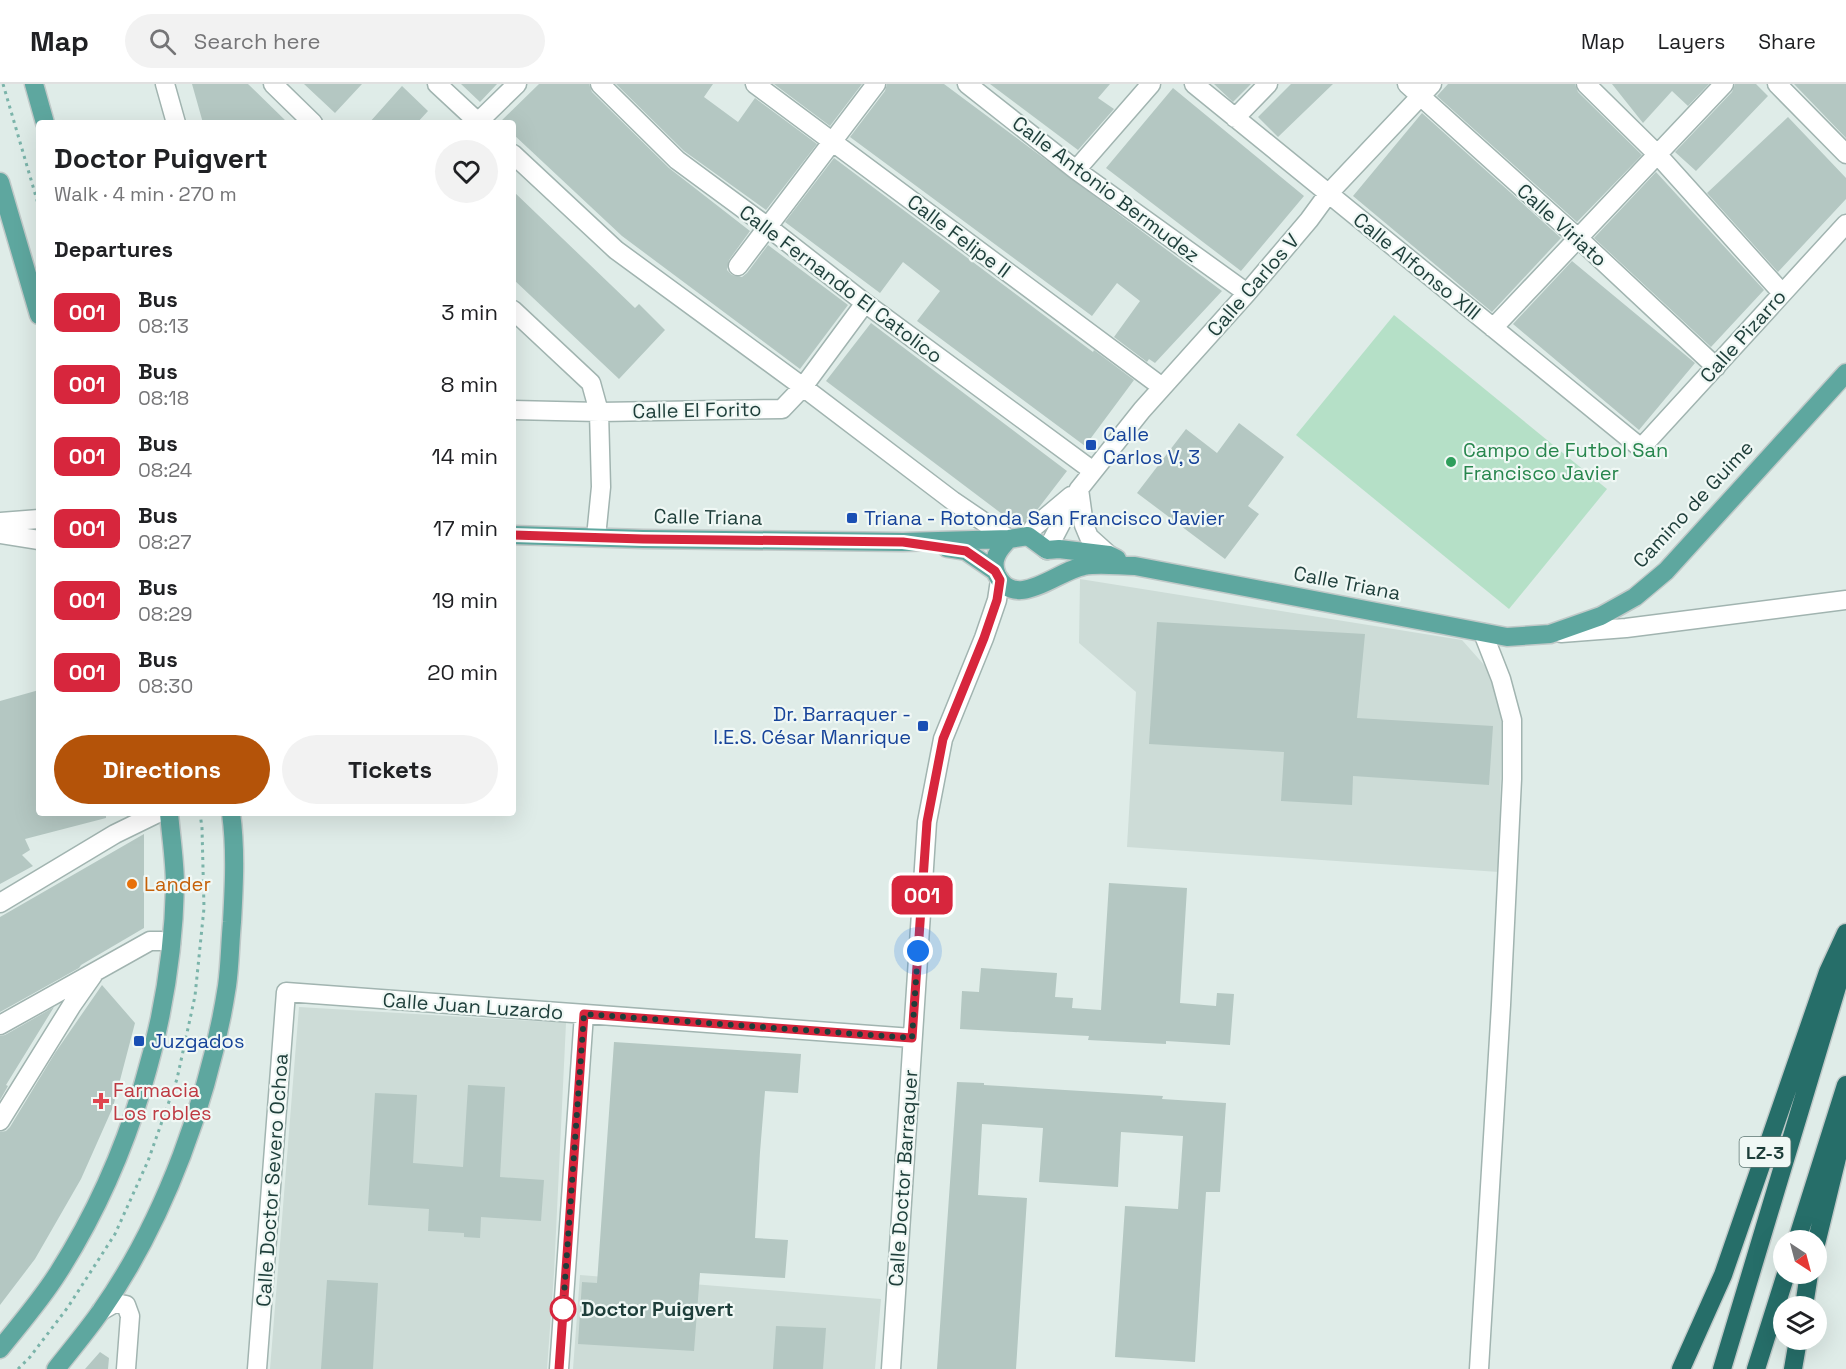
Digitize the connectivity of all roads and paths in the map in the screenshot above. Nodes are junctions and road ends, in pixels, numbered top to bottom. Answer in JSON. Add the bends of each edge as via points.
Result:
{"nodes":[{"id":1,"x":3,"y":84,"type":"edge"},
{"id":2,"x":33,"y":84,"type":"edge"},
{"id":3,"x":165,"y":84,"type":"edge"},
{"id":4,"x":273,"y":84,"type":"edge"},
{"id":5,"x":437,"y":84,"type":"edge"},
{"id":6,"x":517,"y":84,"type":"edge"},
{"id":7,"x":600,"y":84,"type":"edge"},
{"id":8,"x":755,"y":84,"type":"edge"},
{"id":9,"x":876,"y":84,"type":"edge"},
{"id":10,"x":967,"y":84,"type":"edge"},
{"id":11,"x":1151,"y":84,"type":"edge"},
{"id":12,"x":1194,"y":84,"type":"edge"},
{"id":13,"x":1268,"y":84,"type":"edge"},
{"id":14,"x":1407,"y":84,"type":"edge"},
{"id":15,"x":1586,"y":84,"type":"edge"},
{"id":16,"x":1724,"y":84,"type":"edge"},
{"id":17,"x":1777,"y":84,"type":"edge"},
{"id":18,"x":1426,"y":90,"type":"edge"},
{"id":19,"x":1235,"y":118,"type":"junction"},
{"id":20,"x":44,"y":120,"type":"edge"},
{"id":21,"x":175,"y":120,"type":"edge"},
{"id":22,"x":310,"y":120,"type":"edge"},
{"id":23,"x":477,"y":120,"type":"edge"},
{"id":24,"x":481,"y":120,"type":"edge"},
{"id":25,"x":833,"y":141,"type":"junction"},
{"id":26,"x":1657,"y":154,"type":"junction"},
{"id":27,"x":1846,"y":154,"type":"edge"},
{"id":28,"x":516,"y":157,"type":"edge"},
{"id":29,"x":1076,"y":170,"type":"junction"},
{"id":30,"x":0,"y":182,"type":"edge"},
{"id":31,"x":1328,"y":194,"type":"junction"},
{"id":32,"x":36,"y":197,"type":"edge"},
{"id":33,"x":1846,"y":224,"type":"edge"},
{"id":34,"x":768,"y":227,"type":"junction"},
{"id":35,"x":1578,"y":238,"type":"junction"},
{"id":36,"x":738,"y":266,"type":"dead end"},
{"id":37,"x":1247,"y":293,"type":"junction"},
{"id":38,"x":1782,"y":293,"type":"junction"},
{"id":39,"x":865,"y":303,"type":"junction"},
{"id":40,"x":36,"y":305,"type":"edge"},
{"id":41,"x":516,"y":313,"type":"edge"},
{"id":42,"x":1493,"y":328,"type":"junction"},
{"id":43,"x":1716,"y":367,"type":"junction"},
{"id":44,"x":1846,"y":373,"type":"edge"},
{"id":45,"x":803,"y":387,"type":"junction"},
{"id":46,"x":1162,"y":387,"type":"junction"},
{"id":47,"x":516,"y":410,"type":"edge"},
{"id":48,"x":599,"y":412,"type":"junction"},
{"id":49,"x":1641,"y":448,"type":"joint"},
{"id":50,"x":1093,"y":471,"type":"junction"},
{"id":51,"x":1079,"y":489,"type":"junction"},
{"id":52,"x":36,"y":519,"type":"edge"},
{"id":53,"x":0,"y":522,"type":"edge"},
{"id":54,"x":0,"y":534,"type":"edge"},
{"id":55,"x":516,"y":535,"type":"edge"},
{"id":56,"x":1028,"y":536,"type":"junction"},
{"id":57,"x":596,"y":537,"type":"junction"},
{"id":58,"x":1009,"y":538,"type":"junction"},
{"id":59,"x":36,"y":540,"type":"edge"},
{"id":60,"x":903,"y":542,"type":"junction"},
{"id":61,"x":1047,"y":550,"type":"junction"},
{"id":62,"x":1108,"y":555,"type":"junction"},
{"id":63,"x":1135,"y":566,"type":"junction"},
{"id":64,"x":997,"y":575,"type":"junction"},
{"id":65,"x":1037,"y":586,"type":"junction"},
{"id":66,"x":1846,"y":600,"type":"edge"},
{"id":67,"x":1483,"y":633,"type":"junction"},
{"id":68,"x":1550,"y":634,"type":"junction"},
{"id":69,"x":984,"y":638,"type":"junction"},
{"id":70,"x":152,"y":816,"type":"edge"},
{"id":71,"x":169,"y":816,"type":"edge"},
{"id":72,"x":231,"y":816,"type":"edge"},
{"id":73,"x":0,"y":903,"type":"edge"},
{"id":74,"x":1846,"y":933,"type":"edge"},
{"id":75,"x":171,"y":943,"type":"junction"},
{"id":76,"x":1846,"y":957,"type":"edge"},
{"id":77,"x":96,"y":971,"type":"junction"},
{"id":78,"x":286,"y":992,"type":"joint"},
{"id":79,"x":584,"y":1014,"type":"junction"},
{"id":80,"x":0,"y":1025,"type":"edge"},
{"id":81,"x":912,"y":1038,"type":"junction"},
{"id":82,"x":1846,"y":1085,"type":"edge"},
{"id":83,"x":0,"y":1121,"type":"edge"},
{"id":84,"x":1846,"y":1121,"type":"edge"},
{"id":85,"x":1800,"y":1230,"type":"edge"},
{"id":86,"x":1819,"y":1230,"type":"edge"},
{"id":87,"x":1783,"y":1284,"type":"edge"},
{"id":88,"x":101,"y":1311,"type":"junction"},
{"id":89,"x":0,"y":1349,"type":"edge"},
{"id":90,"x":1796,"y":1350,"type":"edge"},
{"id":91,"x":56,"y":1369,"type":"edge"},
{"id":92,"x":126,"y":1369,"type":"edge"},
{"id":93,"x":257,"y":1369,"type":"edge"},
{"id":94,"x":559,"y":1369,"type":"edge"},
{"id":95,"x":891,"y":1369,"type":"edge"},
{"id":96,"x":1479,"y":1369,"type":"edge"},
{"id":97,"x":1681,"y":1369,"type":"edge"},
{"id":98,"x":1722,"y":1369,"type":"edge"},
{"id":99,"x":1756,"y":1369,"type":"edge"},
{"id":100,"x":1792,"y":1369,"type":"edge"}],
"edges":[{"from":1,"to":32,"type":"path"},
{"from":2,"to":20,"type":"main road"},
{"from":3,"to":21,"type":"street"},
{"from":4,"to":22,"type":"street"},
{"from":5,"to":23,"type":"street"},
{"from":6,"to":24,"type":"street"},
{"from":7,"to":34,"type":"street","name":"Calle Fernando El Catolico","via":[[677,160]]},
{"from":8,"to":25,"type":"street","name":"Calle Felipe II"},
{"from":9,"to":25,"type":"street"},
{"from":10,"to":29,"type":"street","name":"Calle Antonio Bermudez"},
{"from":11,"to":29,"type":"street"},
{"from":12,"to":19,"type":"street","name":"Calle Alfonso XIII"},
{"from":13,"to":19,"type":"street"},
{"from":14,"to":18,"type":"street","name":"Calle Viriato"},
{"from":15,"to":26,"type":"street"},
{"from":16,"to":26,"type":"street"},
{"from":17,"to":27,"type":"street"},
{"from":18,"to":31,"type":"street","name":"Calle Carlos V"},
{"from":18,"to":35,"type":"street","name":"Calle Viriato"},
{"from":19,"to":31,"type":"street","name":"Calle Alfonso XIII"},
{"from":25,"to":34,"type":"street"},
{"from":25,"to":46,"type":"street","name":"Calle Felipe II"},
{"from":26,"to":35,"type":"street"},
{"from":26,"to":38,"type":"street"},
{"from":28,"to":45,"type":"street","via":[[616,250]]},
{"from":29,"to":37,"type":"street","name":"Calle Antonio Bermudez"},
{"from":30,"to":40,"type":"main road"},
{"from":31,"to":37,"type":"street","name":"Calle Carlos V"},
{"from":31,"to":42,"type":"street","name":"Calle Alfonso XIII"},
{"from":33,"to":38,"type":"street","name":"Calle Pizarro"},
{"from":34,"to":36,"type":"street"},
{"from":34,"to":39,"type":"street","name":"Calle Fernando El Catolico"},
{"from":35,"to":42,"type":"street"},
{"from":35,"to":43,"type":"street","name":"Calle Viriato"},
{"from":37,"to":46,"type":"street","name":"Calle Carlos V"},
{"from":38,"to":43,"type":"street","name":"Calle Pizarro"},
{"from":39,"to":45,"type":"street","name":"Calle El Forito"},
{"from":39,"to":50,"type":"street","name":"Calle Fernando El Catolico"},
{"from":41,"to":48,"type":"street","via":[[591,383]]},
{"from":42,"to":49,"type":"street","name":"Calle Alfonso XIII"},
{"from":43,"to":49,"type":"street","name":"Calle Pizarro"},
{"from":44,"to":68,"type":"main road","name":"Camino de Guime","via":[[1666,571],[1635,597],[1601,616]]},
{"from":45,"to":48,"type":"street","name":"Calle El Forito","via":[[782,409]]},
{"from":45,"to":58,"type":"street","via":[[953,501]]},
{"from":46,"to":50,"type":"street","name":"Calle Carlos V"},
{"from":47,"to":48,"type":"street","name":"Calle El Forito"},
{"from":48,"to":57,"type":"street","via":[[601,487]]},
{"from":50,"to":51,"type":"street","name":"Calle Carlos V"},
{"from":51,"to":56,"type":"street","name":"Calle Carlos V"},
{"from":51,"to":61,"type":"street","name":"Calle Carlos V"},
{"from":51,"to":62,"type":"street","via":[[1086,531]]},
{"from":52,"to":53,"type":"street"},
{"from":54,"to":59,"type":"street"},
{"from":55,"to":57,"type":"main road","name":"Calle Triana"},
{"from":56,"to":58,"type":"main road"},
{"from":56,"to":61,"type":"main road"},
{"from":57,"to":60,"type":"main road","name":"Calle Triana"},
{"from":58,"to":60,"type":"main road","name":"Calle Triana"},
{"from":58,"to":64,"type":"main road","via":[[996,552]]},
{"from":60,"to":64,"type":"main road","name":"Calle Triana","via":[[966,551]]},
{"from":61,"to":62,"type":"main road"},
{"from":61,"to":65,"type":"main road","via":[[1050,567]]},
{"from":62,"to":63,"type":"main road"},
{"from":63,"to":65,"type":"main road","via":[[1083,566]]},
{"from":63,"to":67,"type":"main road","name":"Calle Triana"},
{"from":64,"to":65,"type":"main road","via":[[1014,590]]},
{"from":64,"to":69,"type":"street","name":"Calle Doctor Barraquer","via":[[997,600]]},
{"from":65,"to":69,"type":"street","name":"Calle Doctor Barraquer","via":[[1011,600]]},
{"from":66,"to":68,"type":"street"},
{"from":67,"to":68,"type":"main road","name":"Calle Triana","via":[[1507,637]]},
{"from":67,"to":96,"type":"street","via":[[1512,720],[1512,779]]},
{"from":69,"to":81,"type":"street","name":"Calle Doctor Barraquer","via":[[943,739],[927,822]]},
{"from":70,"to":73,"type":"street"},
{"from":71,"to":75,"type":"main road","via":[[175,884]]},
{"from":72,"to":88,"type":"main road","via":[[233,892],[227,984],[219,1032],[195,1117],[164,1200]]},
{"from":74,"to":97,"type":"highway","number":"LZ-3","via":[[1827,972],[1723,1275]]},
{"from":75,"to":77,"type":"street","via":[[150,941]]},
{"from":75,"to":89,"type":"main road","via":[[155,1042],[122,1144],[82,1233],[27,1317]]},
{"from":76,"to":98,"type":"highway","number":"LZ-3"},
{"from":77,"to":80,"type":"street"},
{"from":77,"to":83,"type":"street"},
{"from":78,"to":79,"type":"street","name":"Calle Juan Luzardo"},
{"from":78,"to":93,"type":"street","name":"Calle Doctor Severo Ochoa"},
{"from":79,"to":81,"type":"street","name":"Calle Juan Luzardo"},
{"from":79,"to":94,"type":"street"},
{"from":81,"to":95,"type":"street","name":"Calle Doctor Barraquer"},
{"from":82,"to":85,"type":"highway","number":"LZ-3"},
{"from":84,"to":86,"type":"highway"},
{"from":87,"to":99,"type":"highway"},
{"from":88,"to":91,"type":"main road"},
{"from":88,"to":92,"type":"street","via":[[115,1303],[126,1305],[130,1316]]},
{"from":90,"to":100,"type":"highway"}]}
